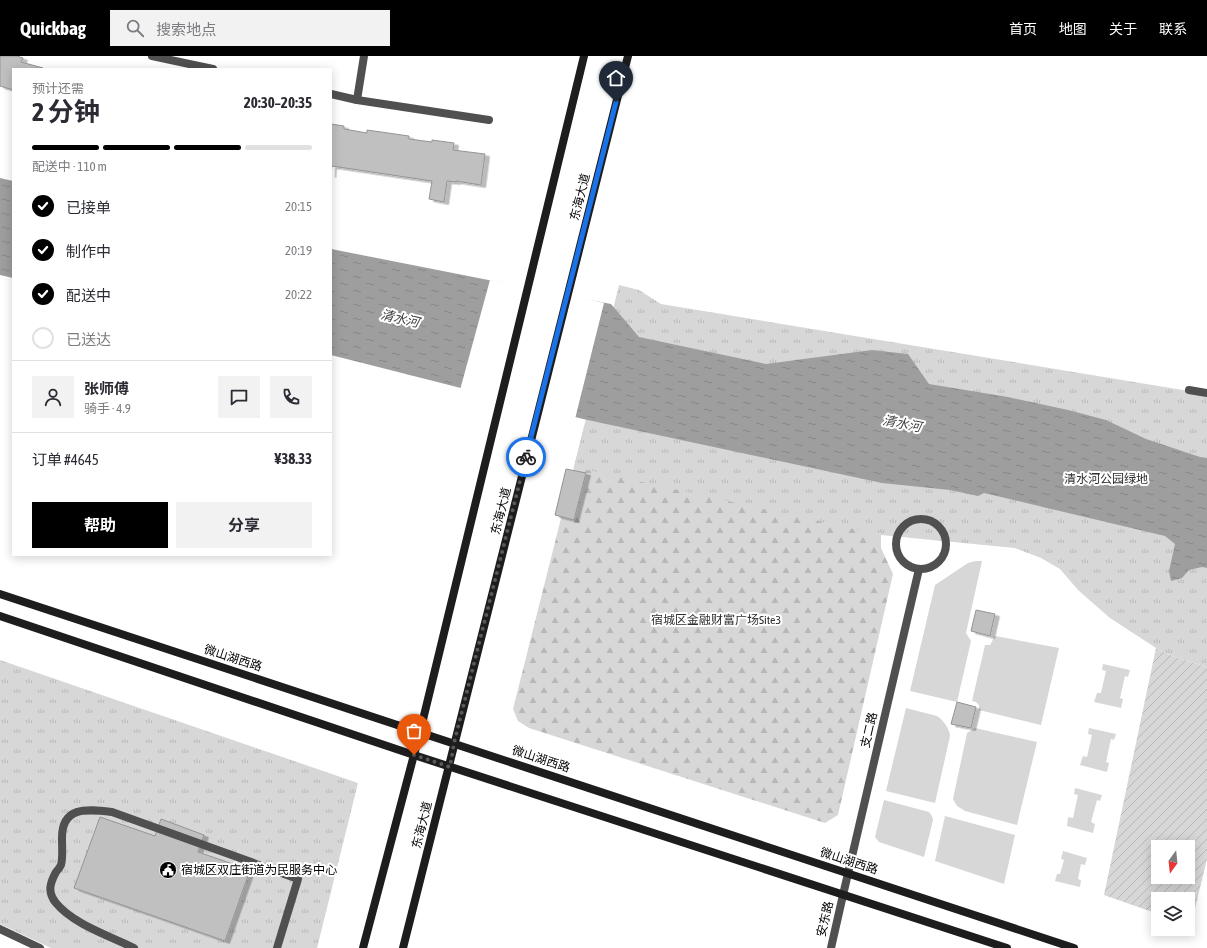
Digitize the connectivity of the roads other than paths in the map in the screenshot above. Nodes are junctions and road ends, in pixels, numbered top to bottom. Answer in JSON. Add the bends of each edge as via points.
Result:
{"nodes":[{"id":1,"x":152,"y":56,"type":"edge"},
{"id":2,"x":364,"y":56,"type":"edge"},
{"id":3,"x":584,"y":56,"type":"edge"},
{"id":4,"x":628,"y":56,"type":"edge"},
{"id":5,"x":208,"y":68,"type":"edge"},
{"id":6,"x":332,"y":94,"type":"edge"},
{"id":7,"x":357,"y":100,"type":"junction"},
{"id":8,"x":489,"y":120,"type":"dead end"},
{"id":9,"x":1189,"y":390,"type":"dead end"},
{"id":10,"x":1207,"y":392,"type":"edge"},
{"id":11,"x":919,"y":569,"type":"junction"},
{"id":12,"x":0,"y":594,"type":"edge"},
{"id":13,"x":0,"y":616,"type":"edge"},
{"id":14,"x":420,"y":732,"type":"junction"},
{"id":15,"x":454,"y":743,"type":"junction"},
{"id":16,"x":414,"y":755,"type":"junction"},
{"id":17,"x":450,"y":767,"type":"junction"},
{"id":18,"x":848,"y":873,"type":"junction"},
{"id":19,"x":843,"y":895,"type":"junction"},
{"id":20,"x":0,"y":929,"type":"edge"},
{"id":21,"x":40,"y":948,"type":"edge"},
{"id":22,"x":134,"y":948,"type":"edge"},
{"id":23,"x":276,"y":948,"type":"edge"},
{"id":24,"x":363,"y":948,"type":"edge"},
{"id":25,"x":403,"y":948,"type":"edge"},
{"id":26,"x":831,"y":948,"type":"edge"},
{"id":27,"x":1007,"y":948,"type":"edge"},
{"id":28,"x":1074,"y":948,"type":"edge"}],
"edges":[{"from":1,"to":5,"type":"street"},
{"from":2,"to":7,"type":"street"},
{"from":3,"to":14,"type":"street","name":"东海大道"},
{"from":4,"to":15,"type":"street","name":"东海大道"},
{"from":6,"to":7,"type":"street"},
{"from":7,"to":8,"type":"street"},
{"from":9,"to":10,"type":"street"},
{"from":11,"to":11,"type":"street","via":[[911,568],[904,563],[898,556],[896,544],[899,531],[904,525],[920,519],[936,524],[946,537],[946,545],[945,553],[935,566]]},
{"from":11,"to":18,"type":"street","name":"支二路"},
{"from":12,"to":14,"type":"street","name":"微山湖西路"},
{"from":13,"to":16,"type":"street"},
{"from":14,"to":15,"type":"street","name":"微山湖西路"},
{"from":14,"to":16,"type":"street","name":"东海大道"},
{"from":15,"to":17,"type":"street","name":"东海大道"},
{"from":15,"to":18,"type":"street","name":"微山湖西路"},
{"from":16,"to":17,"type":"street"},
{"from":16,"to":24,"type":"street","name":"东海大道"},
{"from":17,"to":19,"type":"street"},
{"from":17,"to":25,"type":"street","name":"东海大道"},
{"from":18,"to":19,"type":"street","name":"支二路"},
{"from":18,"to":28,"type":"street","name":"微山湖西路"},
{"from":19,"to":26,"type":"street","name":"安东路"},
{"from":19,"to":27,"type":"street"},
{"from":20,"to":21,"type":"street"},
{"from":22,"to":23,"type":"street","via":[[70,917],[50,894],[50,886],[61,864],[62,832],[66,820],[76,811],[112,812],[298,879]]}]}
